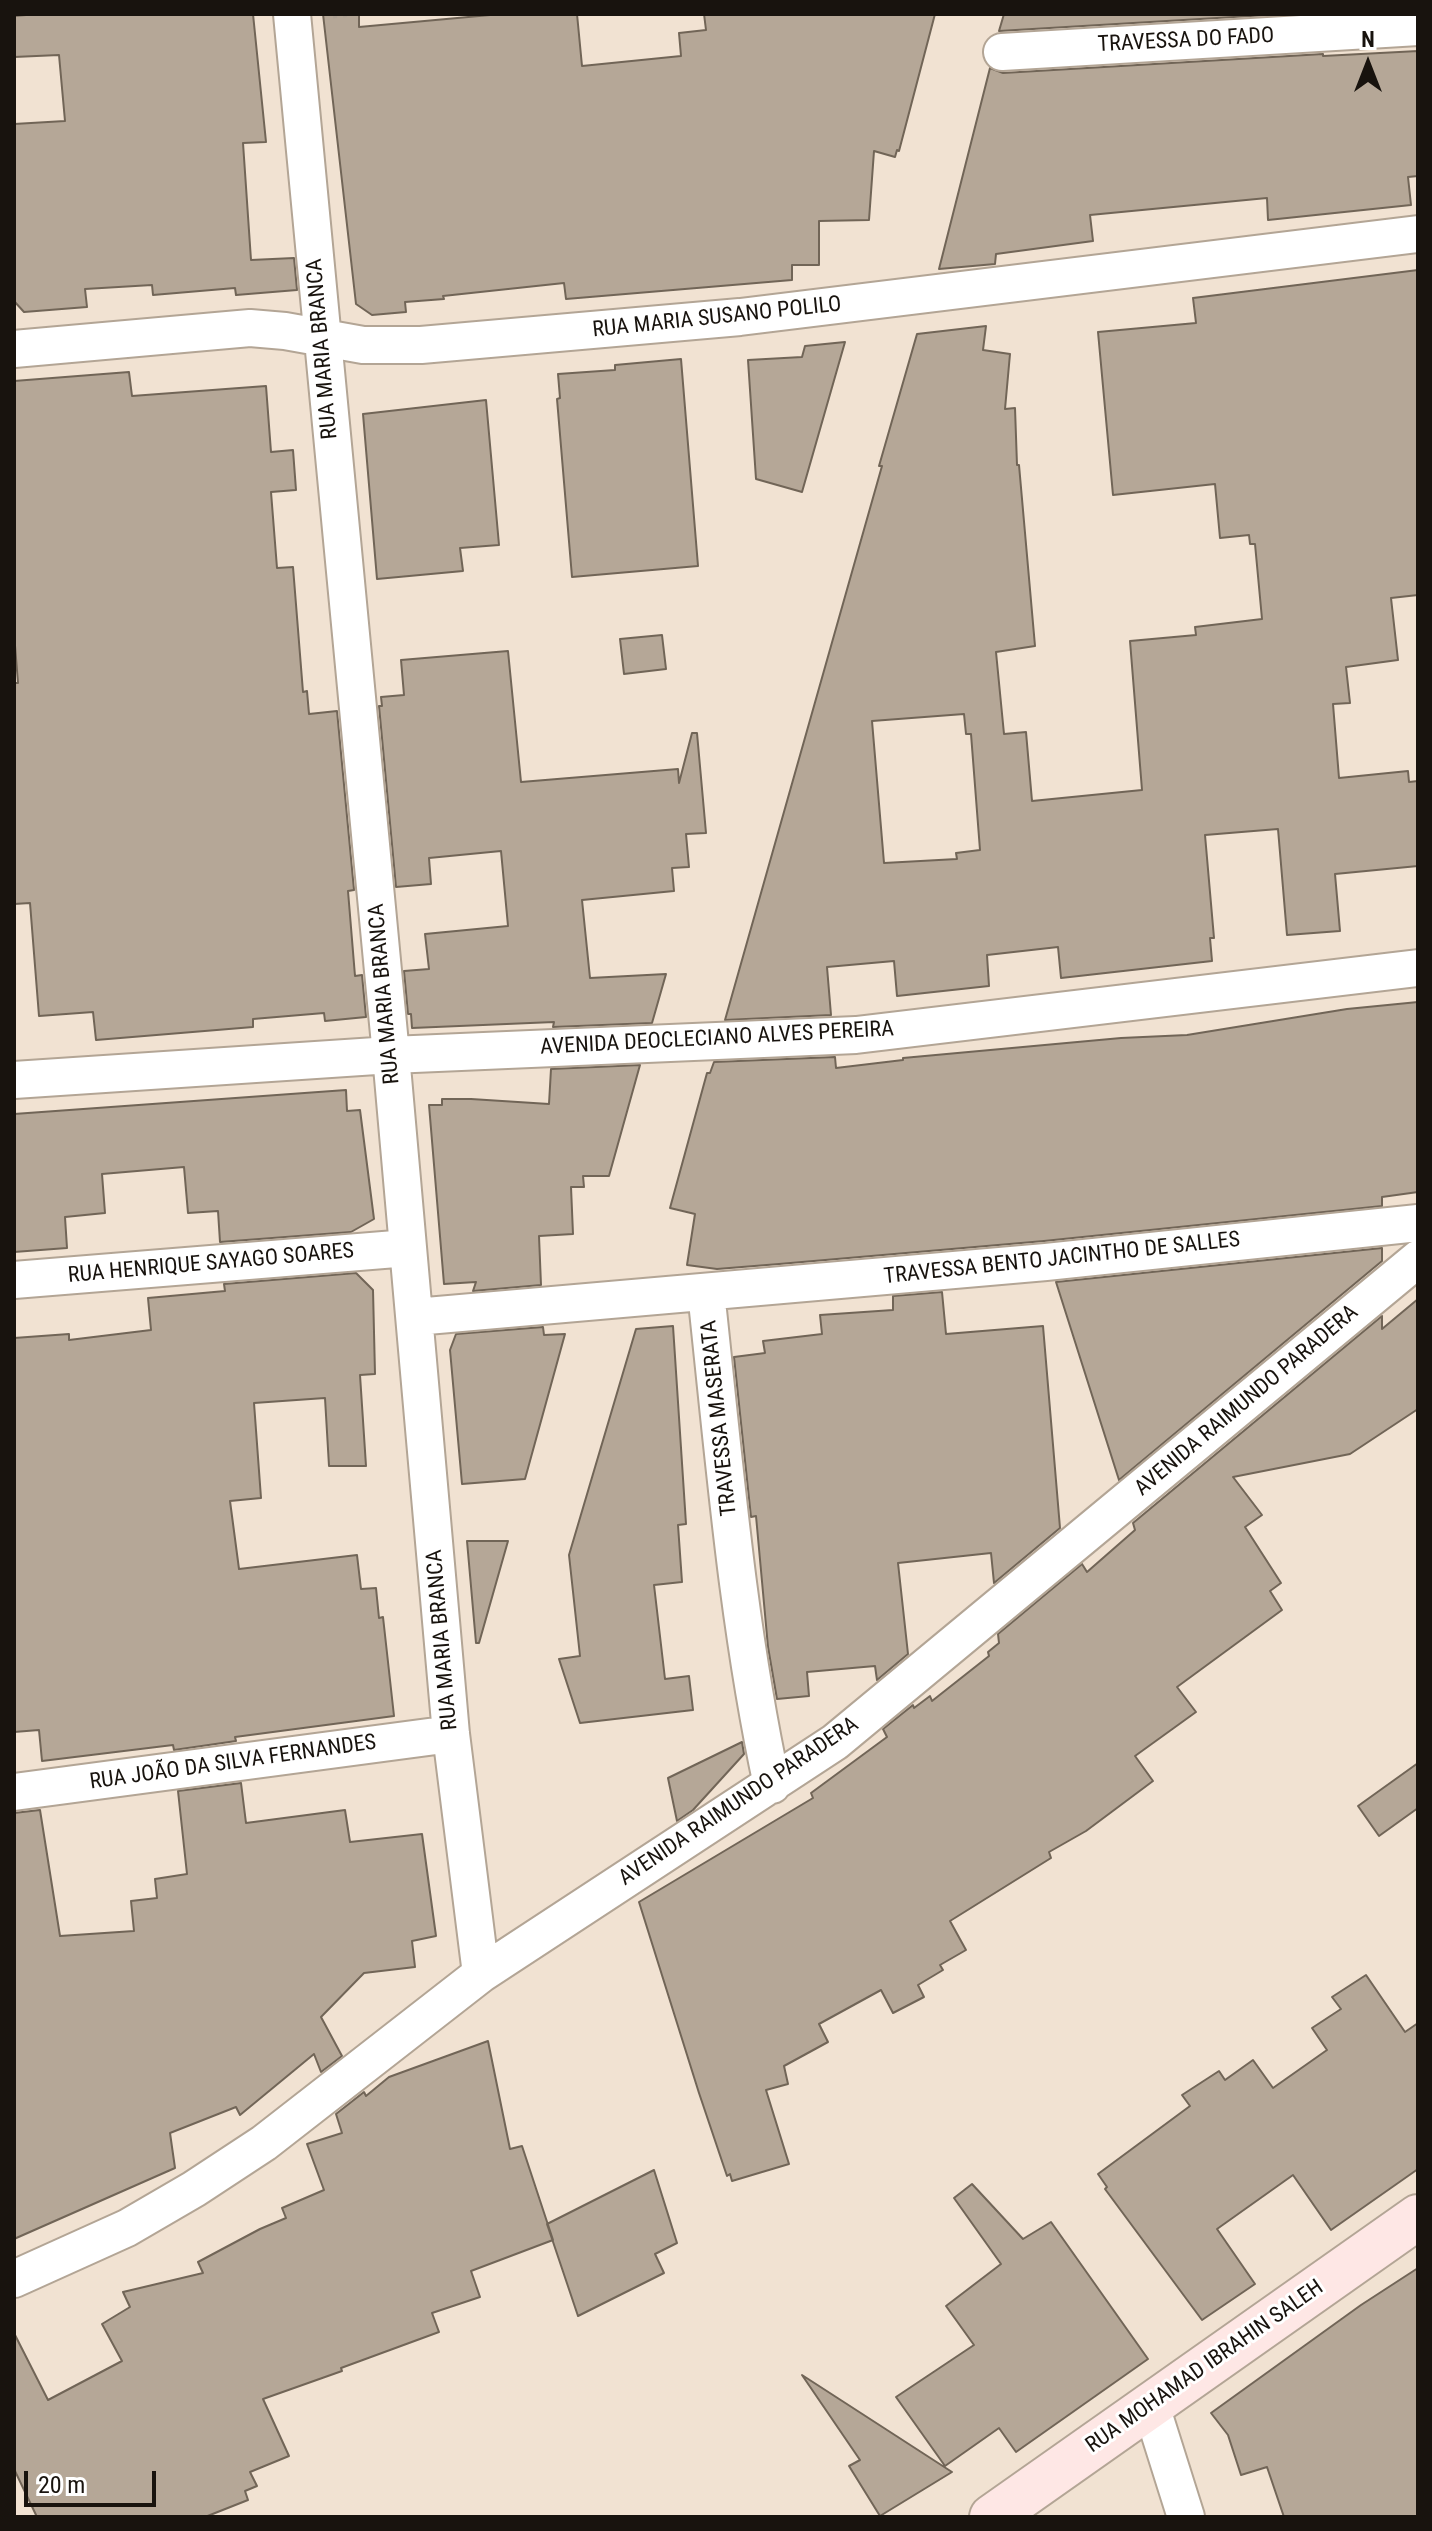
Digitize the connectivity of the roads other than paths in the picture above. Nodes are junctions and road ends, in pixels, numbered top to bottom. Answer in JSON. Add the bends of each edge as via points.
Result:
{"nodes":[{"id":1,"x":292,"y":14,"type":"edge"},
{"id":2,"x":1418,"y":27,"type":"edge"},
{"id":3,"x":1002,"y":52,"type":"dead end"},
{"id":4,"x":1418,"y":234,"type":"edge"},
{"id":5,"x":322,"y":337,"type":"junction"},
{"id":6,"x":14,"y":349,"type":"edge"},
{"id":7,"x":1418,"y":968,"type":"edge"},
{"id":8,"x":391,"y":1055,"type":"junction"},
{"id":9,"x":14,"y":1080,"type":"edge"},
{"id":10,"x":1418,"y":1223,"type":"edge"},
{"id":11,"x":408,"y":1248,"type":"junction"},
{"id":12,"x":1418,"y":1259,"type":"edge"},
{"id":13,"x":14,"y":1280,"type":"edge"},
{"id":14,"x":706,"y":1292,"type":"junction"},
{"id":15,"x":415,"y":1317,"type":"junction"},
{"id":16,"x":451,"y":1734,"type":"junction"},
{"id":17,"x":772,"y":1785,"type":"junction"},
{"id":18,"x":14,"y":1792,"type":"edge"},
{"id":19,"x":481,"y":1974,"type":"junction"},
{"id":20,"x":1418,"y":2217,"type":"edge"},
{"id":21,"x":14,"y":2279,"type":"edge"},
{"id":22,"x":1151,"y":2406,"type":"junction"},
{"id":23,"x":992,"y":2517,"type":"edge"},
{"id":24,"x":1186,"y":2517,"type":"edge"}],
"edges":[{"from":1,"to":5,"type":"street","name":"RUA MARIA BRANCA"},
{"from":2,"to":3,"type":"street","name":"TRAVESSA DO FADO"},
{"from":4,"to":5,"type":"street","name":"RUA MARIA SUSANO POLILO","via":[[740,317],[421,345],[363,345]]},
{"from":5,"to":6,"type":"street","name":"RUA MARIA SUSANO POLILO","via":[[250,328]]},
{"from":5,"to":8,"type":"street","name":"RUA MARIA BRANCA"},
{"from":7,"to":8,"type":"street","name":"AVENIDA DEOCLECIANO ALVES PEREIRA","via":[[856,1035]]},
{"from":8,"to":9,"type":"street","name":"AVENIDA DEOCLECIANO ALVES PEREIRA"},
{"from":8,"to":11,"type":"street","name":"RUA MARIA BRANCA"},
{"from":10,"to":14,"type":"street","name":"TRAVESSA BENTO JACINTHO DE SALLES"},
{"from":11,"to":13,"type":"street","name":"RUA HENRIQUE SAYAGO SOARES"},
{"from":11,"to":15,"type":"street","name":"RUA MARIA BRANCA"},
{"from":12,"to":17,"type":"street","name":"AVENIDA RAIMUNDO PARADERA","via":[[835,1742]]},
{"from":14,"to":15,"type":"street","name":"TRAVESSA MASERATA"},
{"from":14,"to":17,"type":"street","name":"TRAVESSA MASERATA","via":[[735,1566]]},
{"from":15,"to":16,"type":"street","name":"RUA MARIA BRANCA"},
{"from":16,"to":18,"type":"street","name":"RUA JOÃO DA SILVA FERNANDES"},
{"from":16,"to":19,"type":"street","name":"RUA MARIA BRANCA"},
{"from":17,"to":19,"type":"street","name":"AVENIDA RAIMUNDO PARADERA"},
{"from":19,"to":21,"type":"street","name":"AVENIDA RAIMUNDO PARADERA","via":[[264,2143],[194,2189],[127,2228]]},
{"from":20,"to":22,"type":"street","name":"RUA MOHAMAD IBRAHIN SALEH"},
{"from":22,"to":23,"type":"street","name":"RUA MOHAMAD IBRAHIN SALEH"},
{"from":22,"to":24,"type":"street"}]}
